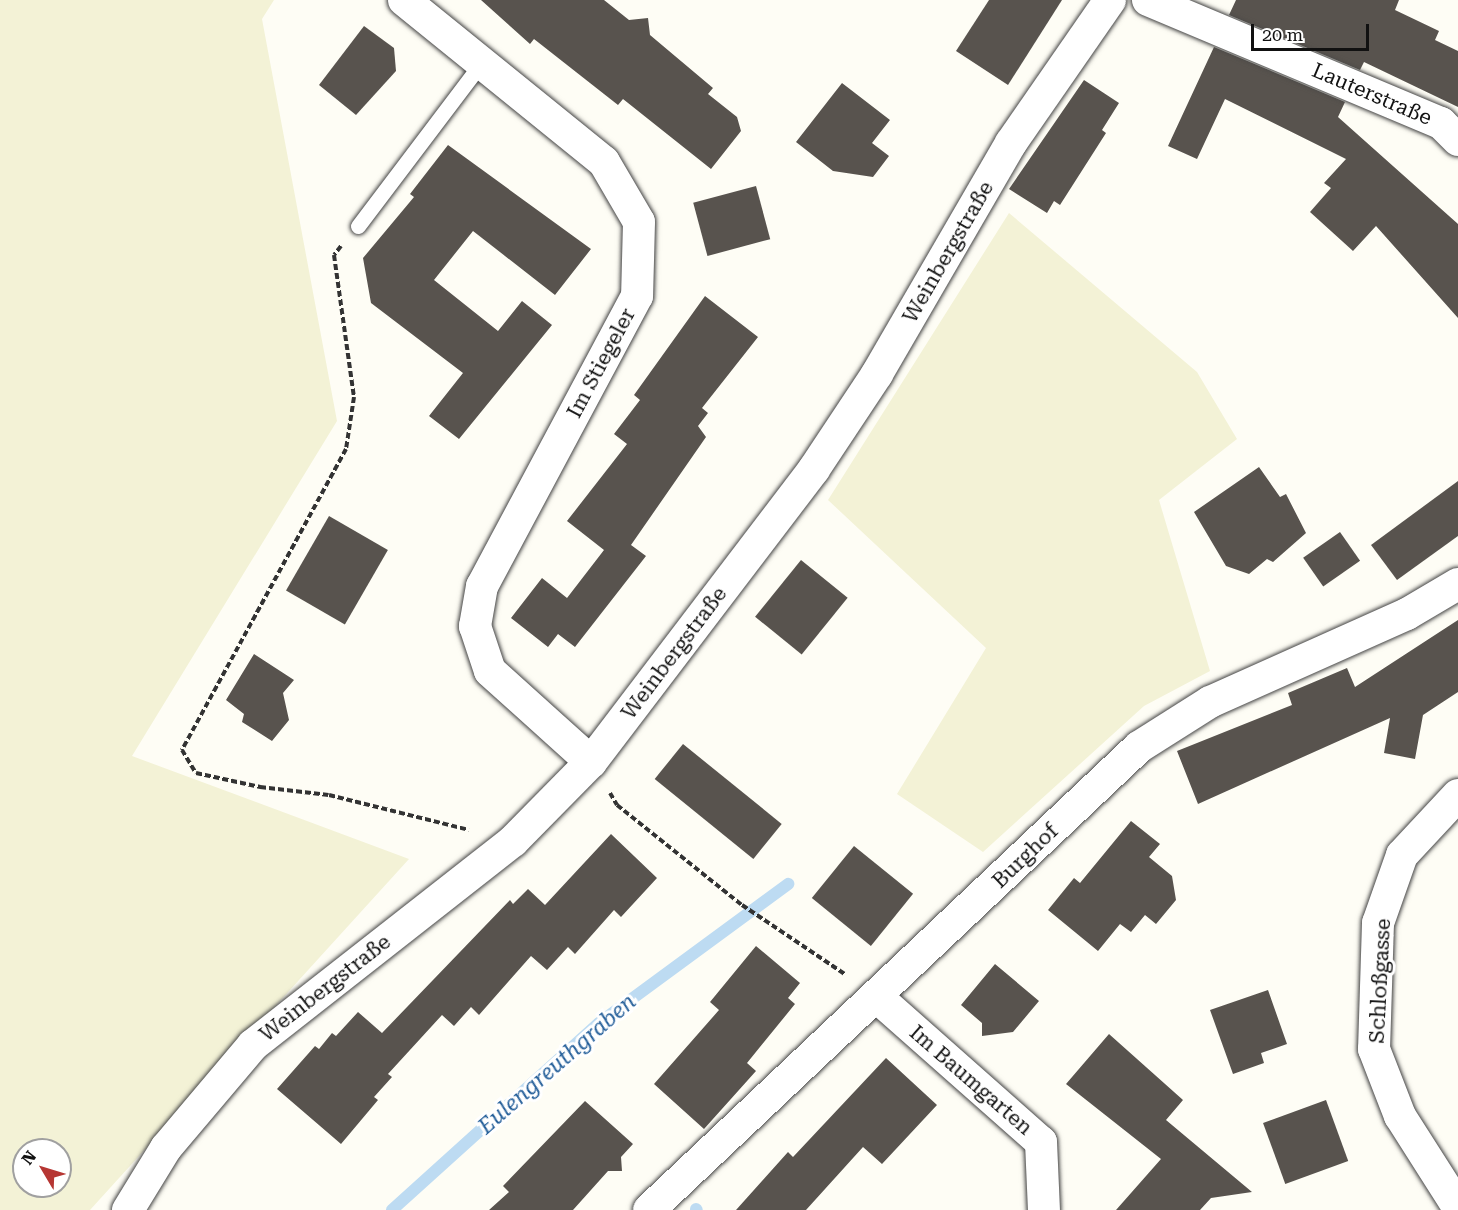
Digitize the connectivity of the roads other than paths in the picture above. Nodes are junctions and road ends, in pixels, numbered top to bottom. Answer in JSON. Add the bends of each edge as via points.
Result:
{"nodes":[{"id":1,"x":404,"y":0,"type":"edge"},
{"id":2,"x":1110,"y":0,"type":"edge"},
{"id":3,"x":1148,"y":0,"type":"edge"},
{"id":4,"x":482,"y":62,"type":"junction"},
{"id":5,"x":1458,"y":140,"type":"edge"},
{"id":6,"x":358,"y":226,"type":"road end"},
{"id":7,"x":1458,"y":584,"type":"edge"},
{"id":8,"x":591,"y":762,"type":"junction"},
{"id":9,"x":1458,"y":795,"type":"edge"},
{"id":10,"x":877,"y":997,"type":"junction"},
{"id":11,"x":1458,"y":1207,"type":"edge"},
{"id":12,"x":128,"y":1210,"type":"edge"},
{"id":13,"x":649,"y":1210,"type":"edge"},
{"id":14,"x":1044,"y":1210,"type":"edge"}],
"edges":[{"from":1,"to":4,"type":"street","name":"Im Stiegeler"},
{"from":2,"to":8,"type":"street","name":"Weinbergstraße","via":[[1011,143],[877,374],[814,469]]},
{"from":3,"to":5,"type":"street","name":"Lauterstraße","via":[[1441,123]]},
{"from":4,"to":6,"type":"lane"},
{"from":4,"to":8,"type":"street","name":"Im Stiegeler","via":[[604,162],[639,222],[637,296],[482,586],[475,626],[490,671]]},
{"from":7,"to":10,"type":"street","name":"Burghof","via":[[1407,614],[1210,702],[1139,747]]},
{"from":8,"to":12,"type":"street","name":"Weinbergstraße","via":[[513,841],[253,1045],[166,1148]]},
{"from":9,"to":11,"type":"street","name":"Schloßgasse","via":[[1402,855],[1378,923],[1374,1049],[1400,1116]]},
{"from":10,"to":13,"type":"street","name":"Burghof"},
{"from":10,"to":14,"type":"street","name":"Im Baumgarten","via":[[1041,1142]]}]}
